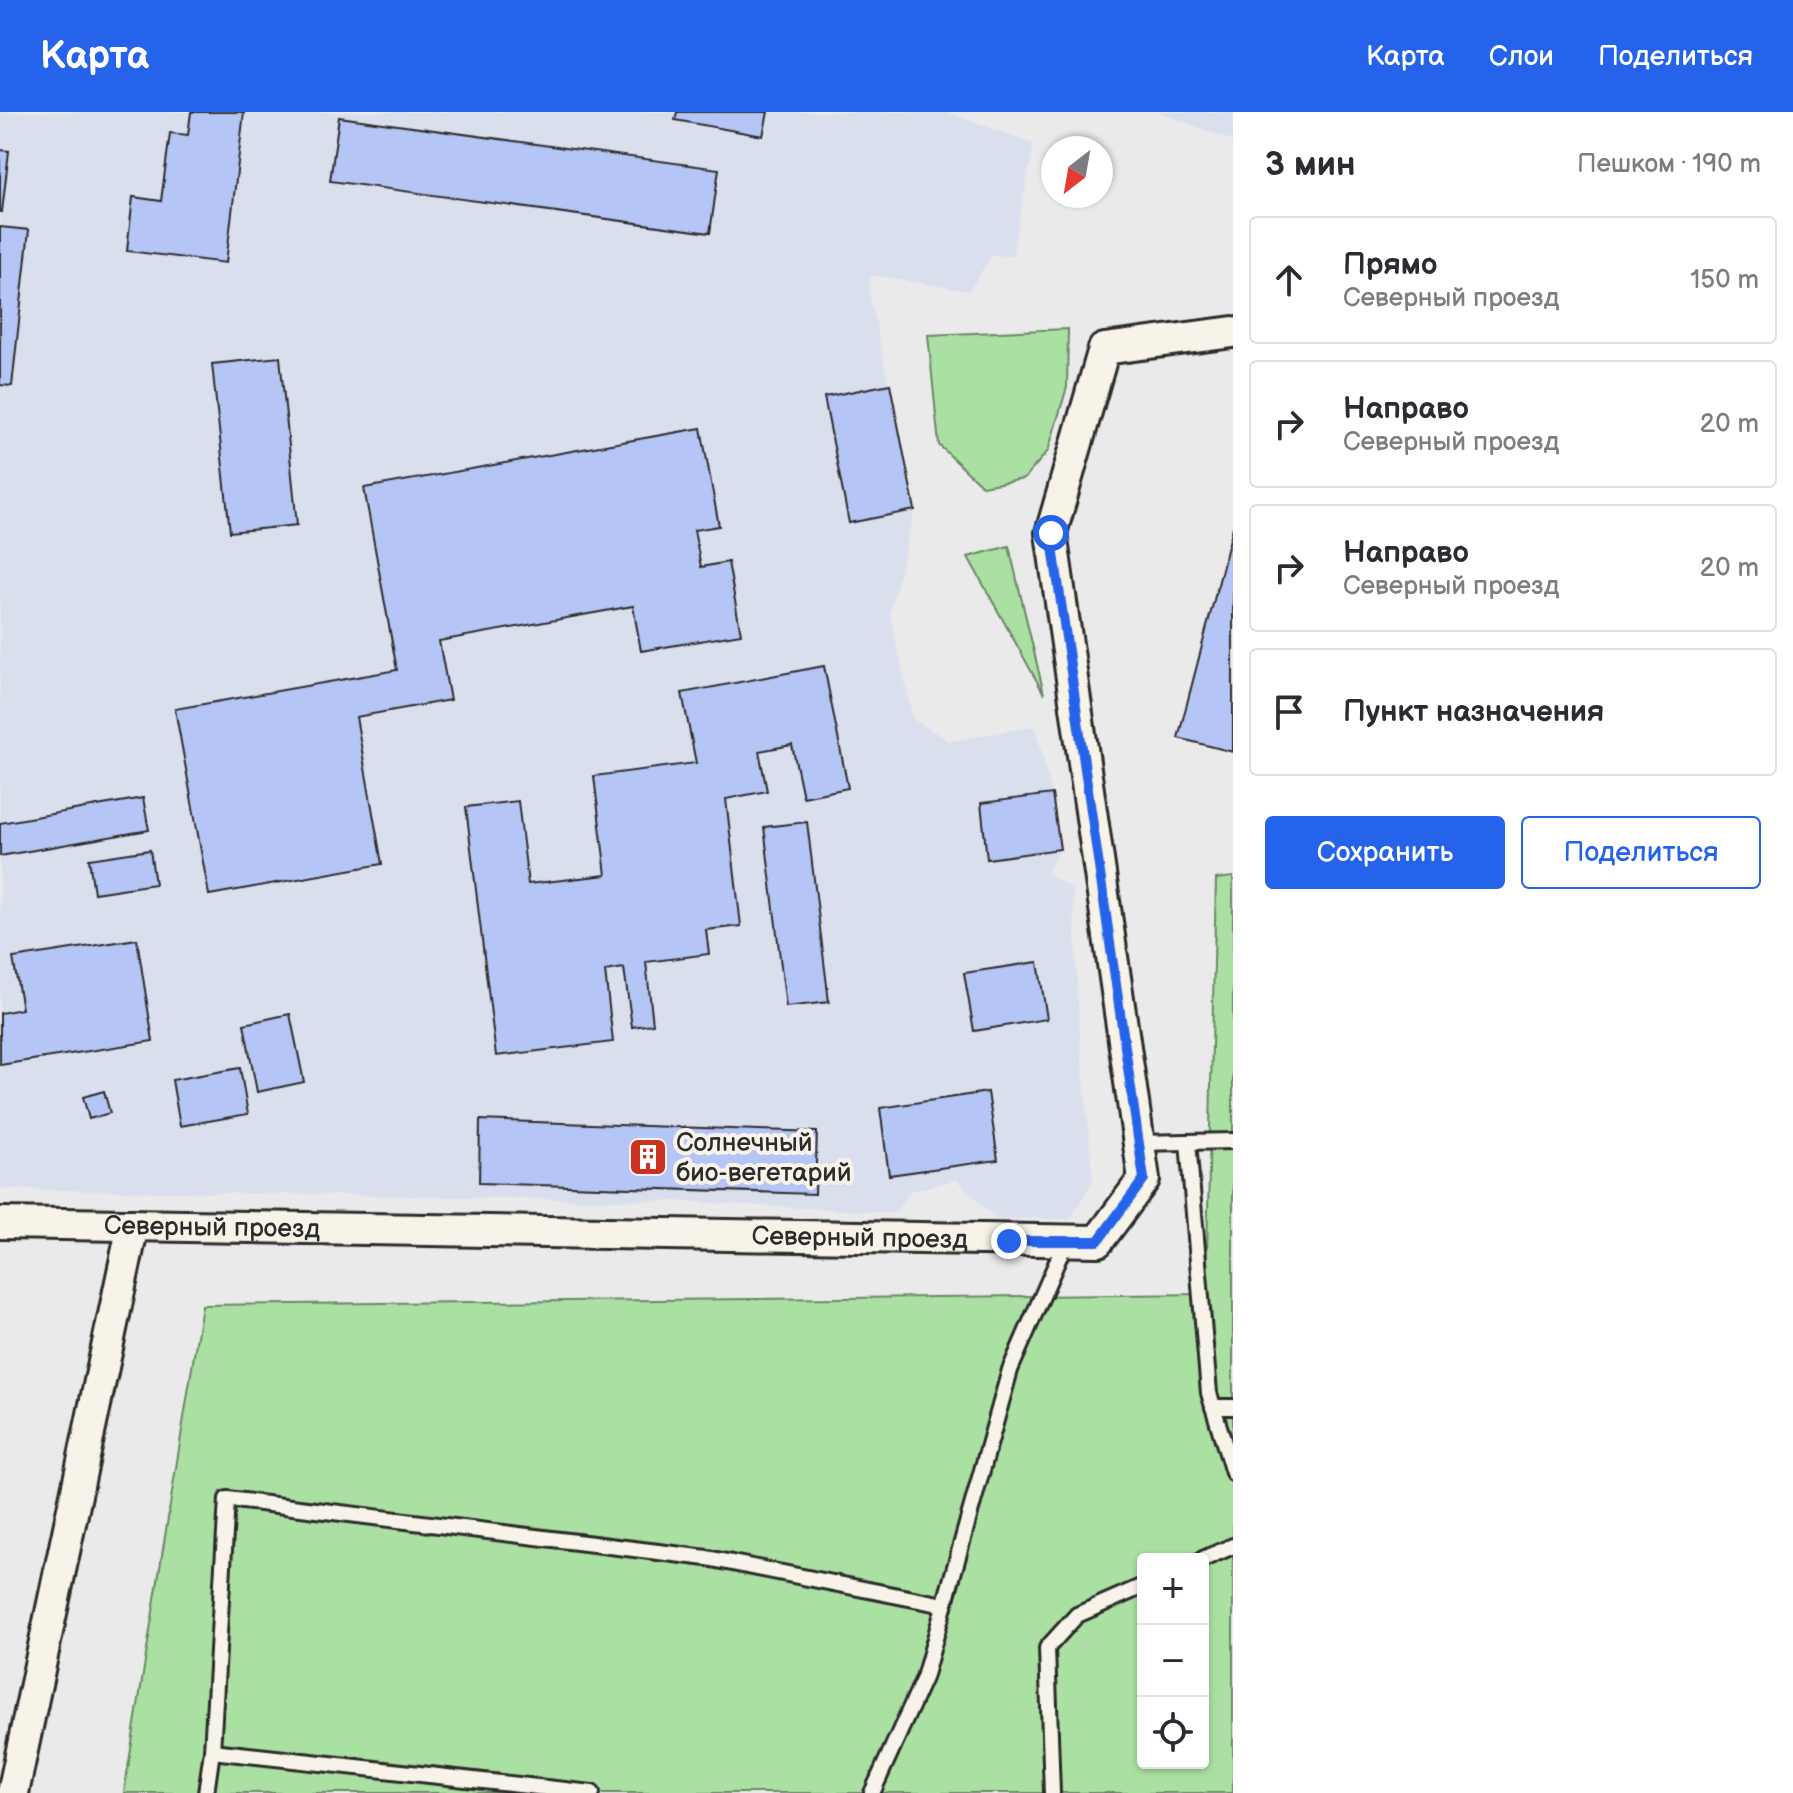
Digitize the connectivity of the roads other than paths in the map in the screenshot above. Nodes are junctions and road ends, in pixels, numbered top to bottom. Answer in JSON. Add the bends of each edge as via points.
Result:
{"nodes":[{"id":1,"x":1233,"y":332,"type":"edge"},
{"id":2,"x":1233,"y":1141,"type":"edge"},
{"id":3,"x":1188,"y":1142,"type":"junction"},
{"id":4,"x":1139,"y":1143,"type":"junction"},
{"id":5,"x":0,"y":1223,"type":"edge"},
{"id":6,"x":133,"y":1225,"type":"junction"},
{"id":7,"x":1066,"y":1241,"type":"junction"},
{"id":8,"x":1213,"y":1407,"type":"junction"},
{"id":9,"x":1233,"y":1407,"type":"edge"},
{"id":10,"x":1233,"y":1473,"type":"edge"},
{"id":11,"x":1233,"y":1546,"type":"edge"},
{"id":12,"x":1209,"y":1556,"type":"edge"},
{"id":13,"x":1137,"y":1589,"type":"edge"},
{"id":14,"x":944,"y":1605,"type":"junction"},
{"id":15,"x":212,"y":1751,"type":"junction"},
{"id":16,"x":13,"y":1793,"type":"edge"},
{"id":17,"x":206,"y":1793,"type":"edge"},
{"id":18,"x":592,"y":1793,"type":"edge"},
{"id":19,"x":872,"y":1793,"type":"edge"},
{"id":20,"x":1052,"y":1793,"type":"edge"}],
"edges":[{"from":1,"to":4,"type":"street","name":"Северный проезд","via":[[1104,349],[1051,533]]},
{"from":2,"to":3,"type":"lane"},
{"from":3,"to":4,"type":"lane"},
{"from":3,"to":8,"type":"lane"},
{"from":4,"to":7,"type":"street","name":"Северный проезд","via":[[1144,1179],[1098,1241]]},
{"from":5,"to":6,"type":"street","name":"Северный проезд"},
{"from":6,"to":7,"type":"street","name":"Северный проезд"},
{"from":6,"to":16,"type":"street"},
{"from":7,"to":14,"type":"lane","via":[[1010,1370]]},
{"from":8,"to":9,"type":"lane"},
{"from":8,"to":10,"type":"lane"},
{"from":11,"to":12,"type":"lane"},
{"from":13,"to":20,"type":"lane","via":[[1077,1615],[1047,1648]]},
{"from":14,"to":15,"type":"lane","via":[[707,1558],[227,1499]]},
{"from":14,"to":19,"type":"lane","via":[[924,1678]]},
{"from":15,"to":17,"type":"lane"},
{"from":15,"to":18,"type":"lane"}]}
